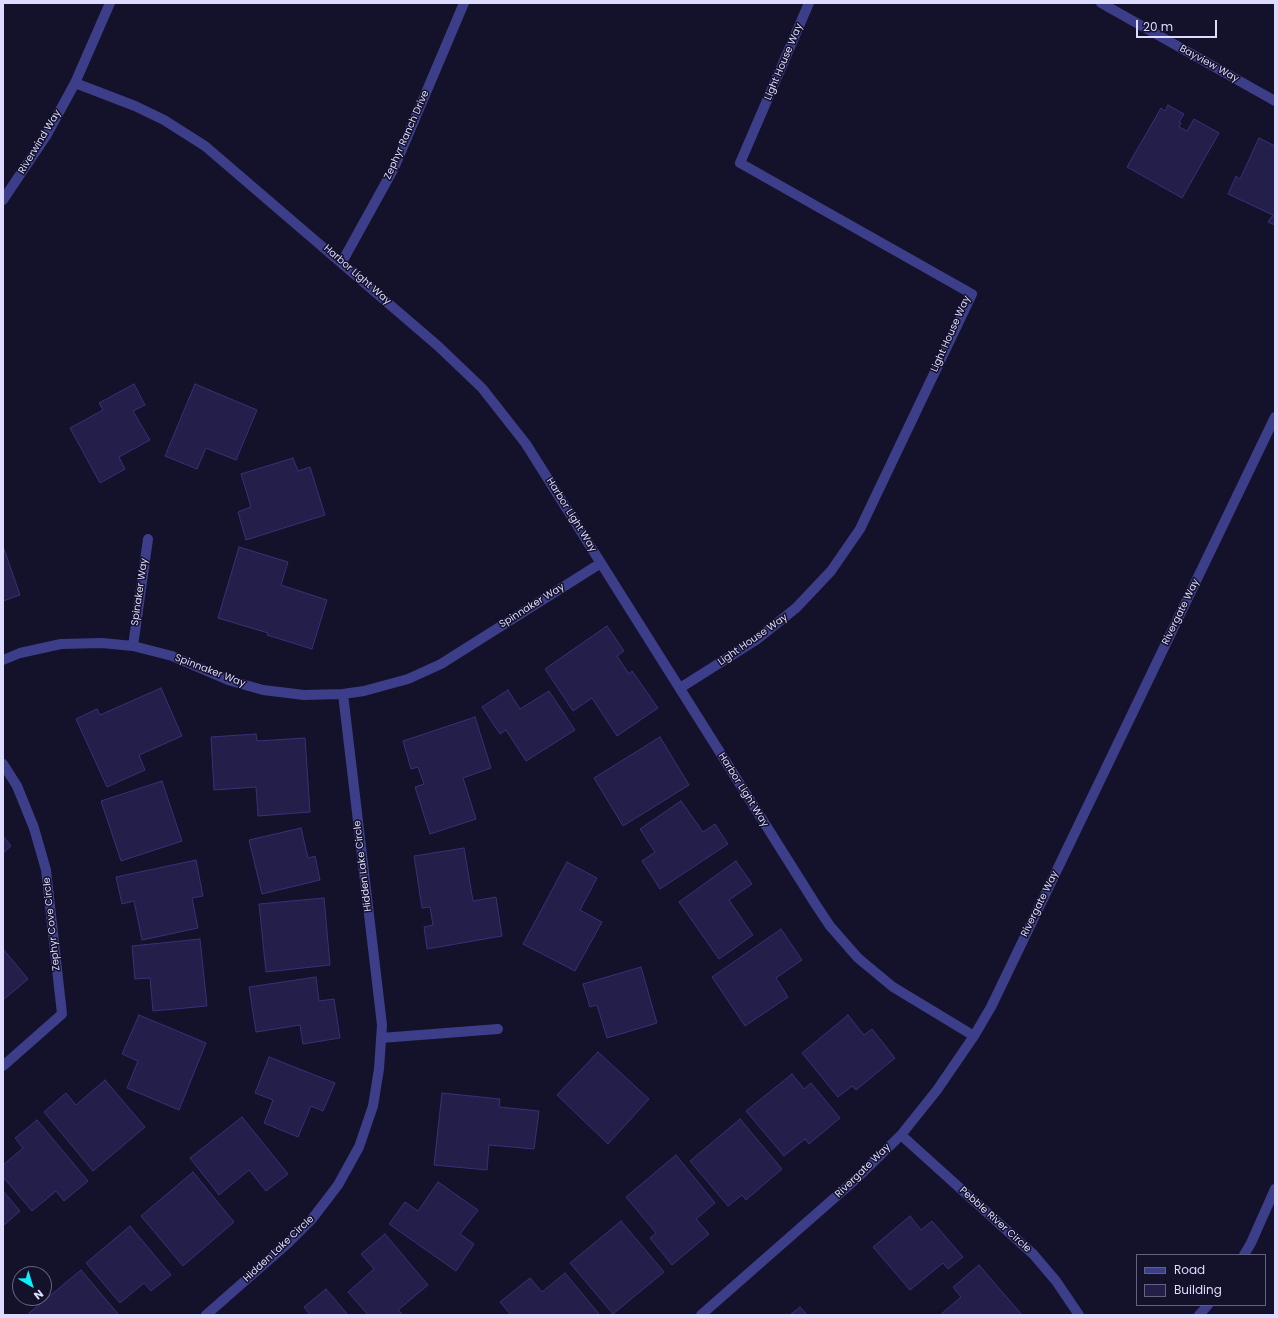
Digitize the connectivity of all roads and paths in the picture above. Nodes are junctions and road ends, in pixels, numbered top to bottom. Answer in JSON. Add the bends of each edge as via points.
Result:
{"nodes":[{"id":1,"x":110,"y":3,"type":"edge"},
{"id":2,"x":464,"y":3,"type":"edge"},
{"id":3,"x":809,"y":3,"type":"edge"},
{"id":4,"x":1101,"y":3,"type":"edge"},
{"id":5,"x":75,"y":83,"type":"junction"},
{"id":6,"x":1275,"y":101,"type":"edge"},
{"id":7,"x":3,"y":200,"type":"edge"},
{"id":8,"x":342,"y":262,"type":"junction"},
{"id":9,"x":1275,"y":417,"type":"edge"},
{"id":10,"x":148,"y":539,"type":"dead end"},
{"id":11,"x":601,"y":563,"type":"junction"},
{"id":12,"x":133,"y":646,"type":"junction"},
{"id":13,"x":3,"y":660,"type":"edge"},
{"id":14,"x":680,"y":688,"type":"junction"},
{"id":15,"x":343,"y":694,"type":"junction"},
{"id":16,"x":3,"y":764,"type":"edge"},
{"id":17,"x":498,"y":1029,"type":"dead end"},
{"id":18,"x":974,"y":1036,"type":"junction"},
{"id":19,"x":382,"y":1038,"type":"junction"},
{"id":20,"x":3,"y":1066,"type":"edge"},
{"id":21,"x":901,"y":1135,"type":"junction"},
{"id":22,"x":1275,"y":1189,"type":"edge"},
{"id":23,"x":1245,"y":1254,"type":"edge"},
{"id":24,"x":1207,"y":1306,"type":"edge"},
{"id":25,"x":206,"y":1315,"type":"edge"},
{"id":26,"x":701,"y":1315,"type":"edge"},
{"id":27,"x":1079,"y":1315,"type":"edge"},
{"id":28,"x":1199,"y":1315,"type":"edge"}],
"edges":[{"from":1,"to":5,"type":"street","name":"Riverwind Way"},
{"from":2,"to":8,"type":"street","name":"Zephyr Ranch Drive","via":[[394,168]]},
{"from":3,"to":14,"type":"street","name":"Light House Way","via":[[740,163],[972,294],[860,529],[831,571],[796,608],[756,640]]},
{"from":4,"to":6,"type":"street","name":"Bayview Way"},
{"from":5,"to":7,"type":"street","name":"Riverwind Way","via":[[46,136]]},
{"from":5,"to":8,"type":"street","name":"Harbor Light Way","via":[[164,120],[205,146]]},
{"from":8,"to":11,"type":"street","name":"Harbor Light Way","via":[[482,388],[526,444]]},
{"from":9,"to":18,"type":"street","name":"Rivergate Way","via":[[998,993]]},
{"from":10,"to":12,"type":"street","name":"Spinaker Way"},
{"from":11,"to":14,"type":"street","name":"Harbor Light Way"},
{"from":11,"to":15,"type":"street","name":"Spinnaker Way","via":[[441,664],[408,678],[364,691]]},
{"from":12,"to":13,"type":"street","name":"Spinnaker Way","via":[[102,643],[61,644],[20,653]]},
{"from":12,"to":15,"type":"street","name":"Spinnaker Way","via":[[172,656],[228,680],[263,690],[304,695]]},
{"from":14,"to":18,"type":"street","name":"Harbor Light Way","via":[[830,926],[858,958],[893,987]]},
{"from":15,"to":19,"type":"street","name":"Hidden Lake Circle"},
{"from":16,"to":20,"type":"street","name":"Zephyr Cove Circle","via":[[17,786],[34,828],[46,870],[62,1014]]},
{"from":17,"to":19,"type":"street"},
{"from":18,"to":21,"type":"street","name":"Rivergate Way","via":[[937,1090]]},
{"from":19,"to":25,"type":"street","name":"Hidden Lake Circle","via":[[373,1106],[359,1147],[338,1185],[312,1219],[288,1243]]},
{"from":21,"to":26,"type":"street","name":"Rivergate Way","via":[[856,1179]]},
{"from":21,"to":27,"type":"street","name":"Pebble River Circle","via":[[1033,1254],[1056,1281]]},
{"from":22,"to":23,"type":"street"},
{"from":24,"to":28,"type":"street"}]}
